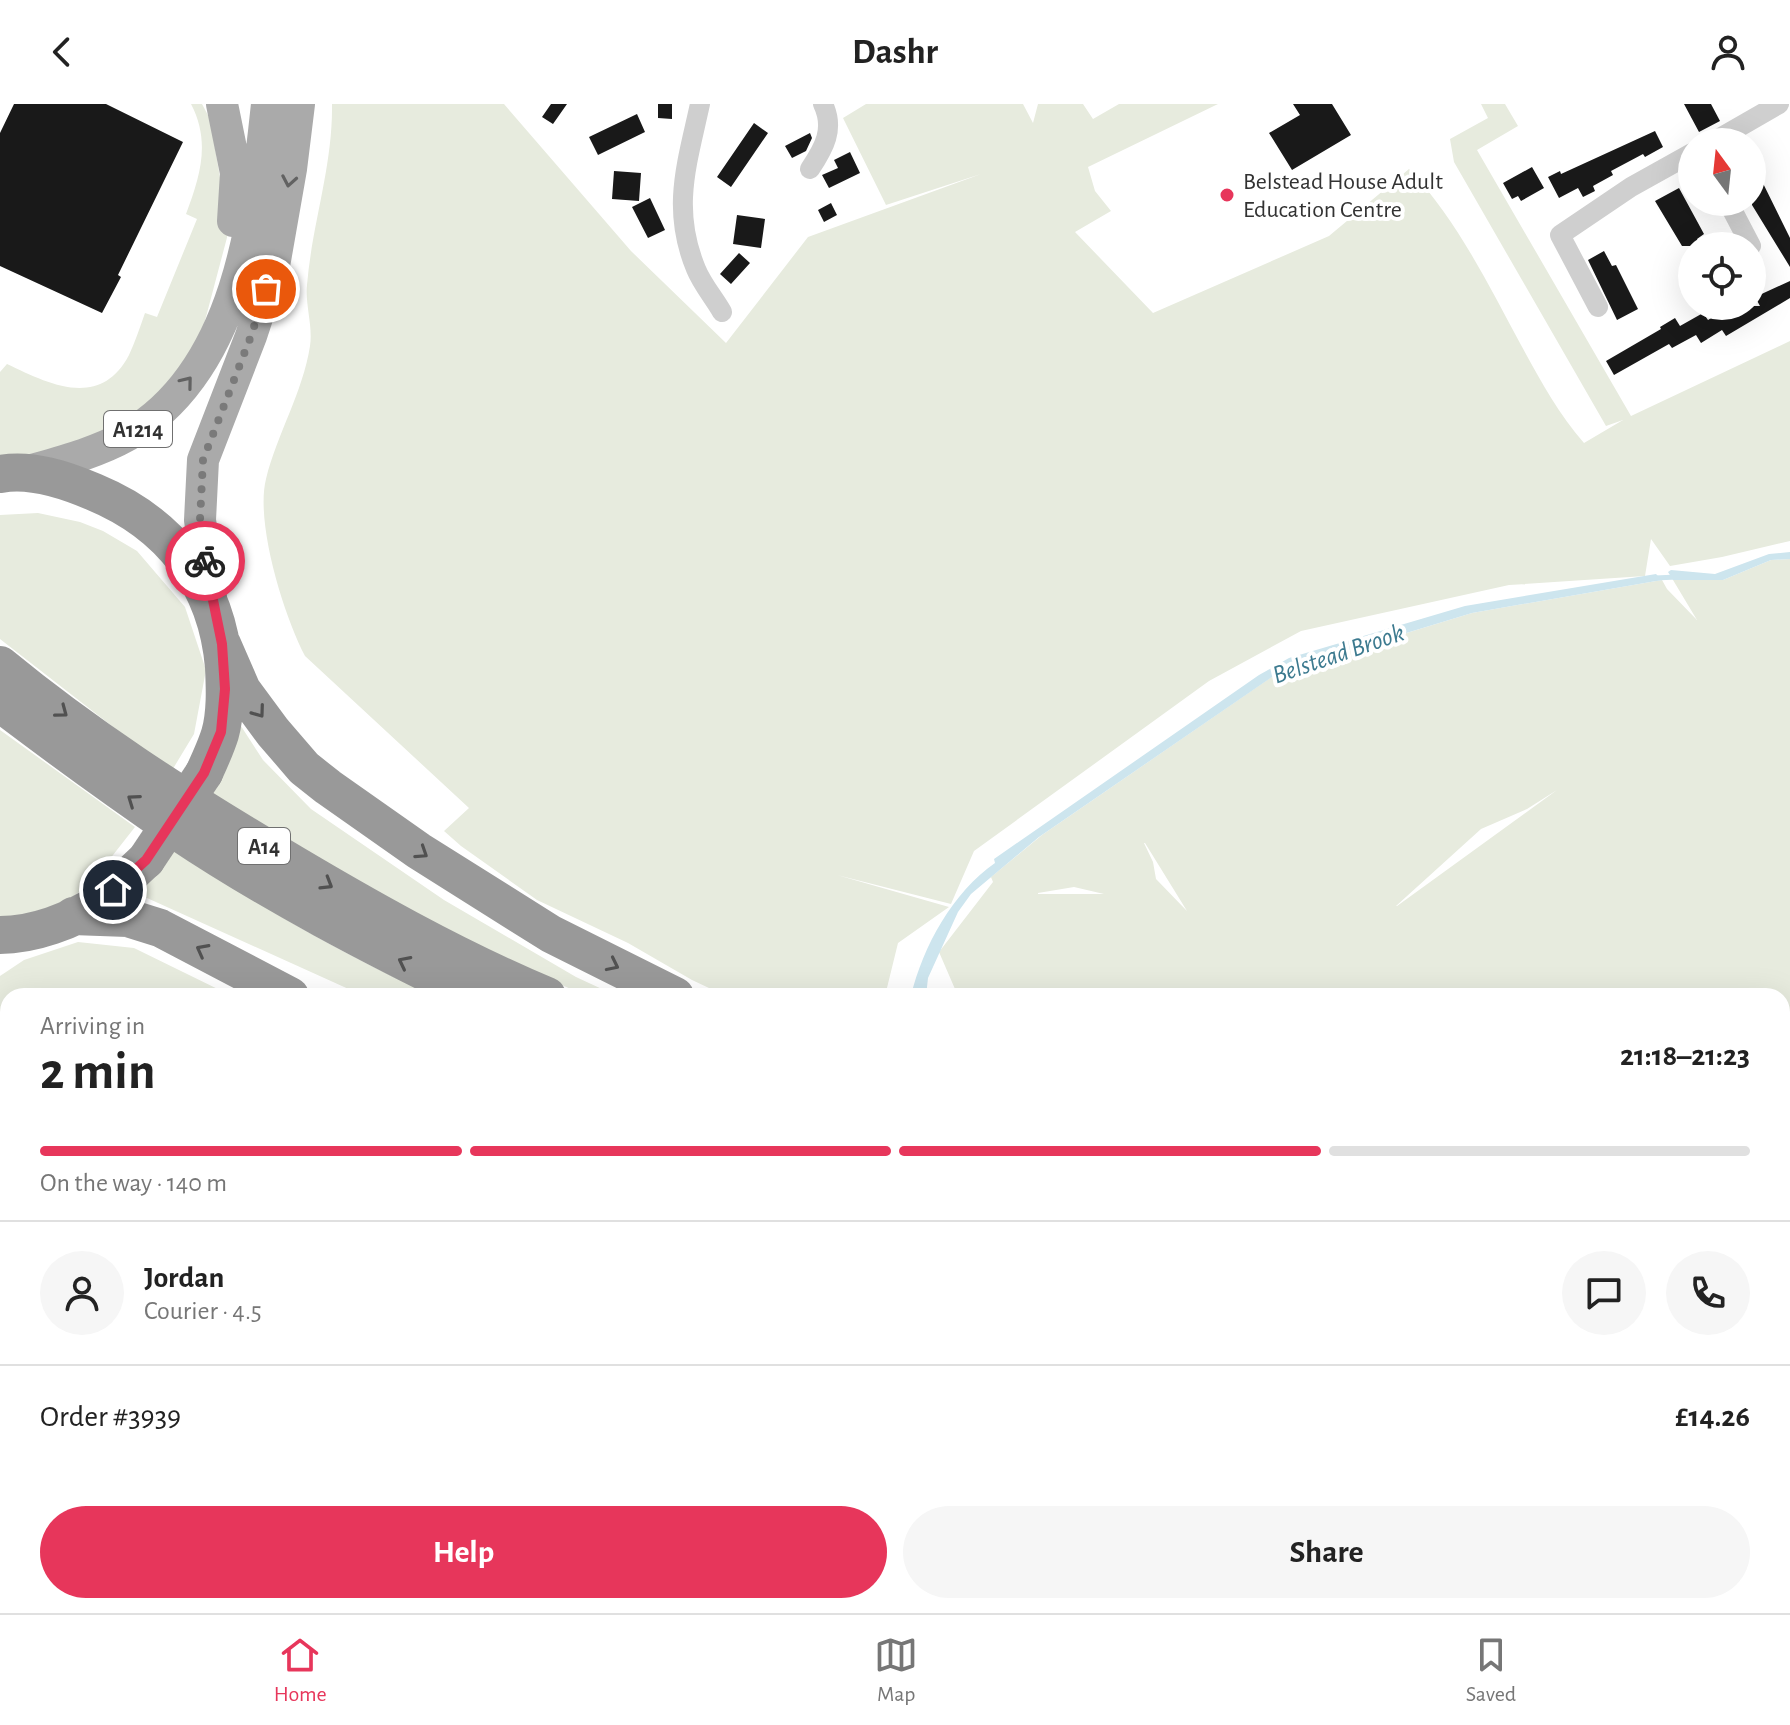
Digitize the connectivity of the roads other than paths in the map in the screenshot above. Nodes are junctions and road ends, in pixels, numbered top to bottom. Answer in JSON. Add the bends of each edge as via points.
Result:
{"nodes":[{"id":1,"x":222,"y":104,"type":"edge"},
{"id":2,"x":267,"y":104,"type":"edge"},
{"id":3,"x":299,"y":104,"type":"edge"},
{"id":4,"x":700,"y":104,"type":"edge"},
{"id":5,"x":823,"y":104,"type":"edge"},
{"id":6,"x":1779,"y":104,"type":"edge"},
{"id":7,"x":1737,"y":128,"type":"edge"},
{"id":8,"x":1678,"y":161,"type":"edge"},
{"id":9,"x":810,"y":169,"type":"dead end"},
{"id":10,"x":1598,"y":307,"type":"dead end"},
{"id":11,"x":722,"y":312,"type":"dead end"},
{"id":12,"x":216,"y":338,"type":"junction"},
{"id":13,"x":7,"y":473,"type":"edge"},
{"id":14,"x":218,"y":628,"type":"junction"},
{"id":15,"x":0,"y":665,"type":"edge"},
{"id":16,"x":0,"y":703,"type":"edge"},
{"id":17,"x":73,"y":916,"type":"junction"},
{"id":18,"x":8,"y":941,"type":"edge"},
{"id":19,"x":275,"y":988,"type":"edge"},
{"id":20,"x":457,"y":988,"type":"edge"},
{"id":21,"x":531,"y":988,"type":"edge"},
{"id":22,"x":659,"y":988,"type":"edge"}],
"edges":[{"from":1,"to":12,"type":"main road","via":[[236,173]]},
{"from":2,"to":12,"type":"main road","number":"A1214","via":[[243,254]]},
{"from":3,"to":14,"type":"main road","number":"A1214","one_way":true,"via":[[274,266],[203,460],[200,520]]},
{"from":4,"to":11,"type":"street","via":[[682,184],[684,232],[697,271]]},
{"from":5,"to":9,"type":"street","via":[[829,134]]},
{"from":6,"to":7,"type":"street"},
{"from":8,"to":10,"type":"street","via":[[1560,235]]},
{"from":13,"to":12,"type":"main road","number":"A1214","one_way":true,"via":[[71,459],[145,424],[191,379]]},
{"from":13,"to":14,"type":"highway","via":[[70,482],[133,511],[162,533],[203,584]]},
{"from":14,"to":17,"type":"highway","bridge":true,"via":[[225,689],[221,732],[204,773],[146,860],[99,902]]},
{"from":14,"to":22,"type":"highway","one_way":true,"via":[[242,690],[304,768],[419,851],[551,934]]},
{"from":15,"to":21,"type":"highway","number":"A14","one_way":true,"via":[[195,805],[360,904]]},
{"from":20,"to":16,"type":"highway","number":"A14","one_way":true,"via":[[310,911],[179,832]]},
{"from":17,"to":18,"type":"highway"},
{"from":19,"to":17,"type":"highway","one_way":true,"via":[[160,928],[128,918]]}]}
